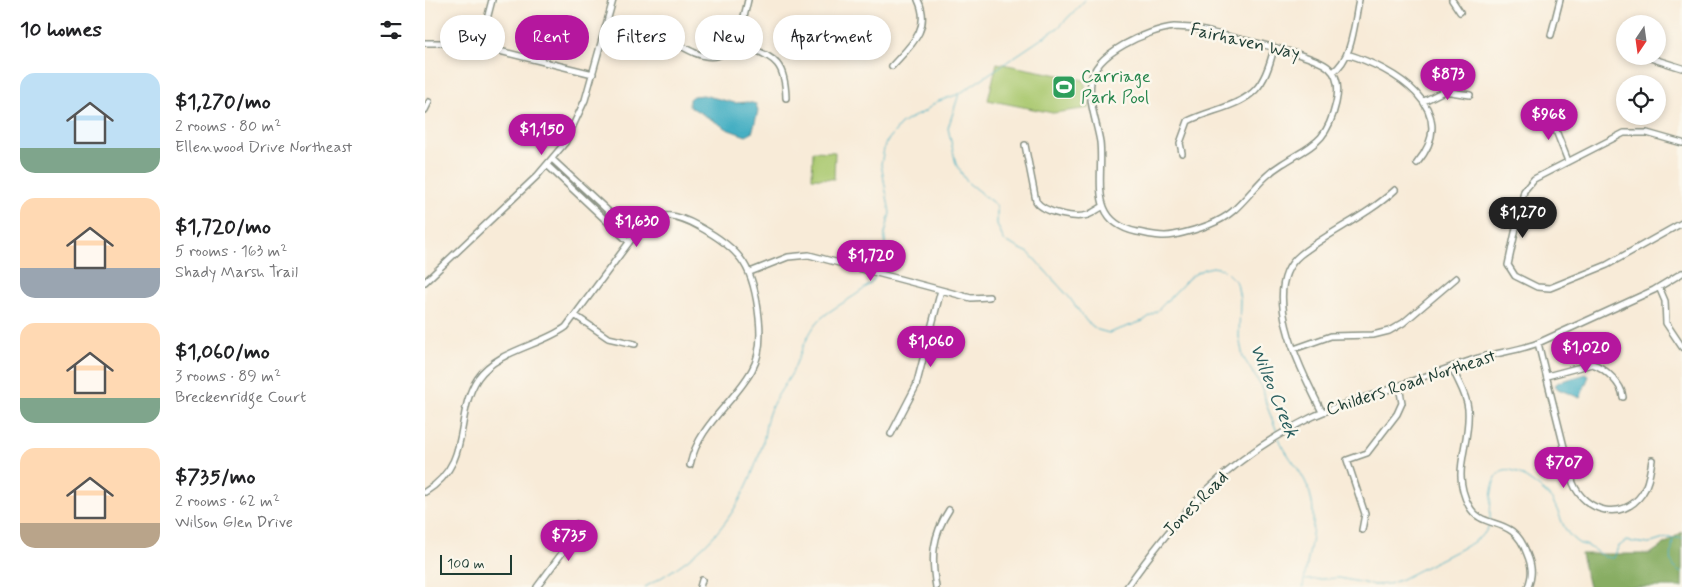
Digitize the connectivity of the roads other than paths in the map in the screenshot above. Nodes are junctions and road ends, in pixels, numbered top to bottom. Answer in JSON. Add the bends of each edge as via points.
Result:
{"nodes":[{"id":1,"x":492,"y":0,"type":"edge"},
{"id":2,"x":613,"y":0,"type":"edge"},
{"id":3,"x":748,"y":0,"type":"edge"},
{"id":4,"x":918,"y":0,"type":"edge"},
{"id":5,"x":1359,"y":0,"type":"edge"},
{"id":6,"x":1452,"y":0,"type":"edge"},
{"id":7,"x":1560,"y":0,"type":"edge"},
{"id":8,"x":1460,"y":12,"type":"dead end"},
{"id":9,"x":488,"y":15,"type":"edge"},
{"id":10,"x":609,"y":15,"type":"edge"},
{"id":11,"x":744,"y":15,"type":"edge"},
{"id":12,"x":1551,"y":35,"type":"dead end"},
{"id":13,"x":425,"y":43,"type":"edge"},
{"id":14,"x":440,"y":43,"type":"edge"},
{"id":15,"x":1274,"y":48,"type":"junction"},
{"id":16,"x":505,"y":52,"type":"edge"},
{"id":17,"x":599,"y":53,"type":"edge"},
{"id":18,"x":763,"y":53,"type":"edge"},
{"id":19,"x":1347,"y":54,"type":"junction"},
{"id":20,"x":1666,"y":63,"type":"edge"},
{"id":21,"x":892,"y":66,"type":"dead end"},
{"id":22,"x":1682,"y":68,"type":"edge"},
{"id":23,"x":1333,"y":72,"type":"junction"},
{"id":24,"x":593,"y":74,"type":"junction"},
{"id":25,"x":1471,"y":95,"type":"dead end"},
{"id":26,"x":786,"y":98,"type":"dead end"},
{"id":27,"x":1424,"y":101,"type":"junction"},
{"id":28,"x":429,"y":102,"type":"dead end"},
{"id":29,"x":425,"y":110,"type":"edge"},
{"id":30,"x":1549,"y":113,"type":"dead end"},
{"id":31,"x":1682,"y":143,"type":"edge"},
{"id":32,"x":1025,"y":145,"type":"dead end"},
{"id":33,"x":1183,"y":153,"type":"dead end"},
{"id":34,"x":552,"y":159,"type":"junction"},
{"id":35,"x":1568,"y":161,"type":"junction"},
{"id":36,"x":1417,"y":163,"type":"dead end"},
{"id":37,"x":547,"y":165,"type":"junction"},
{"id":38,"x":1395,"y":190,"type":"dead end"},
{"id":39,"x":1103,"y":207,"type":"junction"},
{"id":40,"x":1682,"y":223,"type":"edge"},
{"id":41,"x":634,"y":235,"type":"junction"},
{"id":42,"x":629,"y":242,"type":"junction"},
{"id":43,"x":750,"y":272,"type":"junction"},
{"id":44,"x":1682,"y":273,"type":"edge"},
{"id":45,"x":1456,"y":278,"type":"dead end"},
{"id":46,"x":425,"y":282,"type":"edge"},
{"id":47,"x":1659,"y":287,"type":"junction"},
{"id":48,"x":941,"y":290,"type":"junction"},
{"id":49,"x":989,"y":297,"type":"dead end"},
{"id":50,"x":576,"y":316,"type":"junction"},
{"id":51,"x":1538,"y":343,"type":"junction"},
{"id":52,"x":635,"y":344,"type":"dead end"},
{"id":53,"x":1682,"y":346,"type":"edge"},
{"id":54,"x":1294,"y":349,"type":"junction"},
{"id":55,"x":1452,"y":367,"type":"junction"},
{"id":56,"x":1547,"y":376,"type":"junction"},
{"id":57,"x":1399,"y":386,"type":"junction"},
{"id":58,"x":1623,"y":397,"type":"dead end"},
{"id":59,"x":1321,"y":412,"type":"junction"},
{"id":60,"x":891,"y":434,"type":"dead end"},
{"id":61,"x":1278,"y":436,"type":"joint"},
{"id":62,"x":1652,"y":460,"type":"dead end"},
{"id":63,"x":691,"y":465,"type":"dead end"},
{"id":64,"x":425,"y":492,"type":"edge"},
{"id":65,"x":949,"y":510,"type":"dead end"},
{"id":66,"x":577,"y":524,"type":"dead end"},
{"id":67,"x":1362,"y":530,"type":"dead end"},
{"id":68,"x":702,"y":580,"type":"dead end"},
{"id":69,"x":537,"y":587,"type":"edge"},
{"id":70,"x":700,"y":587,"type":"edge"},
{"id":71,"x":936,"y":587,"type":"edge"},
{"id":72,"x":1127,"y":587,"type":"edge"},
{"id":73,"x":1528,"y":587,"type":"edge"}],
"edges":[{"from":1,"to":9,"type":"street"},
{"from":2,"to":10,"type":"street"},
{"from":3,"to":11,"type":"street"},
{"from":4,"to":21,"type":"street","via":[[923,15],[921,32]]},
{"from":5,"to":19,"type":"street"},
{"from":6,"to":8,"type":"street"},
{"from":7,"to":12,"type":"street"},
{"from":13,"to":14,"type":"street"},
{"from":15,"to":23,"type":"street","name":"Fairhaven Way","via":[[1317,59]]},
{"from":15,"to":33,"type":"street","via":[[1266,77],[1255,92],[1233,105],[1188,121],[1180,144]]},
{"from":15,"to":39,"type":"street","name":"Fairhaven Way","via":[[1193,28],[1174,27],[1150,33],[1102,60],[1092,76],[1090,90],[1099,140]]},
{"from":16,"to":24,"type":"street"},
{"from":17,"to":24,"type":"street"},
{"from":18,"to":26,"type":"street","via":[[778,62],[785,76]]},
{"from":19,"to":23,"type":"street","via":[[1342,65]]},
{"from":19,"to":27,"type":"street","via":[[1407,83]]},
{"from":20,"to":22,"type":"street"},
{"from":23,"to":39,"type":"street","via":[[1338,96],[1332,121],[1324,136],[1267,174],[1227,215],[1165,236],[1124,228],[1111,219]]},
{"from":24,"to":34,"type":"street","via":[[575,125]]},
{"from":25,"to":27,"type":"street","via":[[1444,91]]},
{"from":27,"to":36,"type":"street","via":[[1431,123],[1430,133],[1426,150]]},
{"from":28,"to":29,"type":"street"},
{"from":30,"to":35,"type":"street"},
{"from":31,"to":35,"type":"street","via":[[1631,132],[1616,136]]},
{"from":32,"to":39,"type":"street","via":[[1036,201],[1040,206],[1051,212],[1083,216]]},
{"from":34,"to":37,"type":"street"},
{"from":34,"to":41,"type":"street"},
{"from":35,"to":40,"type":"street","via":[[1534,179],[1525,191],[1508,259],[1509,270],[1515,276],[1537,287],[1557,286],[1607,265]]},
{"from":37,"to":42,"type":"street"},
{"from":37,"to":46,"type":"street"},
{"from":38,"to":54,"type":"street","via":[[1293,263],[1286,276],[1283,296],[1287,329]]},
{"from":41,"to":42,"type":"street"},
{"from":41,"to":43,"type":"street","via":[[653,218],[666,215],[680,217],[726,242]]},
{"from":42,"to":50,"type":"street"},
{"from":43,"to":48,"type":"street","via":[[787,257],[809,256]]},
{"from":43,"to":63,"type":"street","via":[[756,292],[760,332],[757,358],[747,378],[703,432]]},
{"from":44,"to":47,"type":"street","name":"Childers Road Northeast"},
{"from":45,"to":54,"type":"street","via":[[1389,331],[1373,335],[1331,336]]},
{"from":47,"to":51,"type":"street","name":"Childers Road Northeast"},
{"from":47,"to":53,"type":"street","via":[[1665,301],[1665,323]]},
{"from":48,"to":49,"type":"street","via":[[971,298]]},
{"from":48,"to":60,"type":"street","via":[[916,386]]},
{"from":50,"to":52,"type":"street","via":[[608,338]]},
{"from":50,"to":64,"type":"street","via":[[555,335],[509,355],[485,370],[472,390],[453,464]]},
{"from":51,"to":55,"type":"street","name":"Childers Road Northeast"},
{"from":51,"to":56,"type":"street"},
{"from":54,"to":59,"type":"street"},
{"from":55,"to":57,"type":"street","name":"Childers Road Northeast"},
{"from":55,"to":73,"type":"street","via":[[1469,411],[1468,435],[1460,464],[1463,493],[1473,512],[1518,534],[1532,569]]},
{"from":56,"to":58,"type":"street","via":[[1592,364],[1603,369],[1619,387]]},
{"from":56,"to":62,"type":"street","via":[[1573,483],[1585,502],[1610,511],[1621,510],[1633,503],[1647,484]]},
{"from":57,"to":59,"type":"street","name":"Childers Road Northeast"},
{"from":57,"to":67,"type":"street","via":[[1402,403],[1397,414],[1367,453],[1347,460],[1365,514]]},
{"from":59,"to":61,"type":"street","name":"Childers Road Northeast"},
{"from":61,"to":72,"type":"street","name":"Jones Road","via":[[1232,468],[1189,507],[1162,537]]},
{"from":65,"to":71,"type":"street","via":[[933,546]]},
{"from":66,"to":69,"type":"street","via":[[565,549]]},
{"from":68,"to":70,"type":"street"}]}
